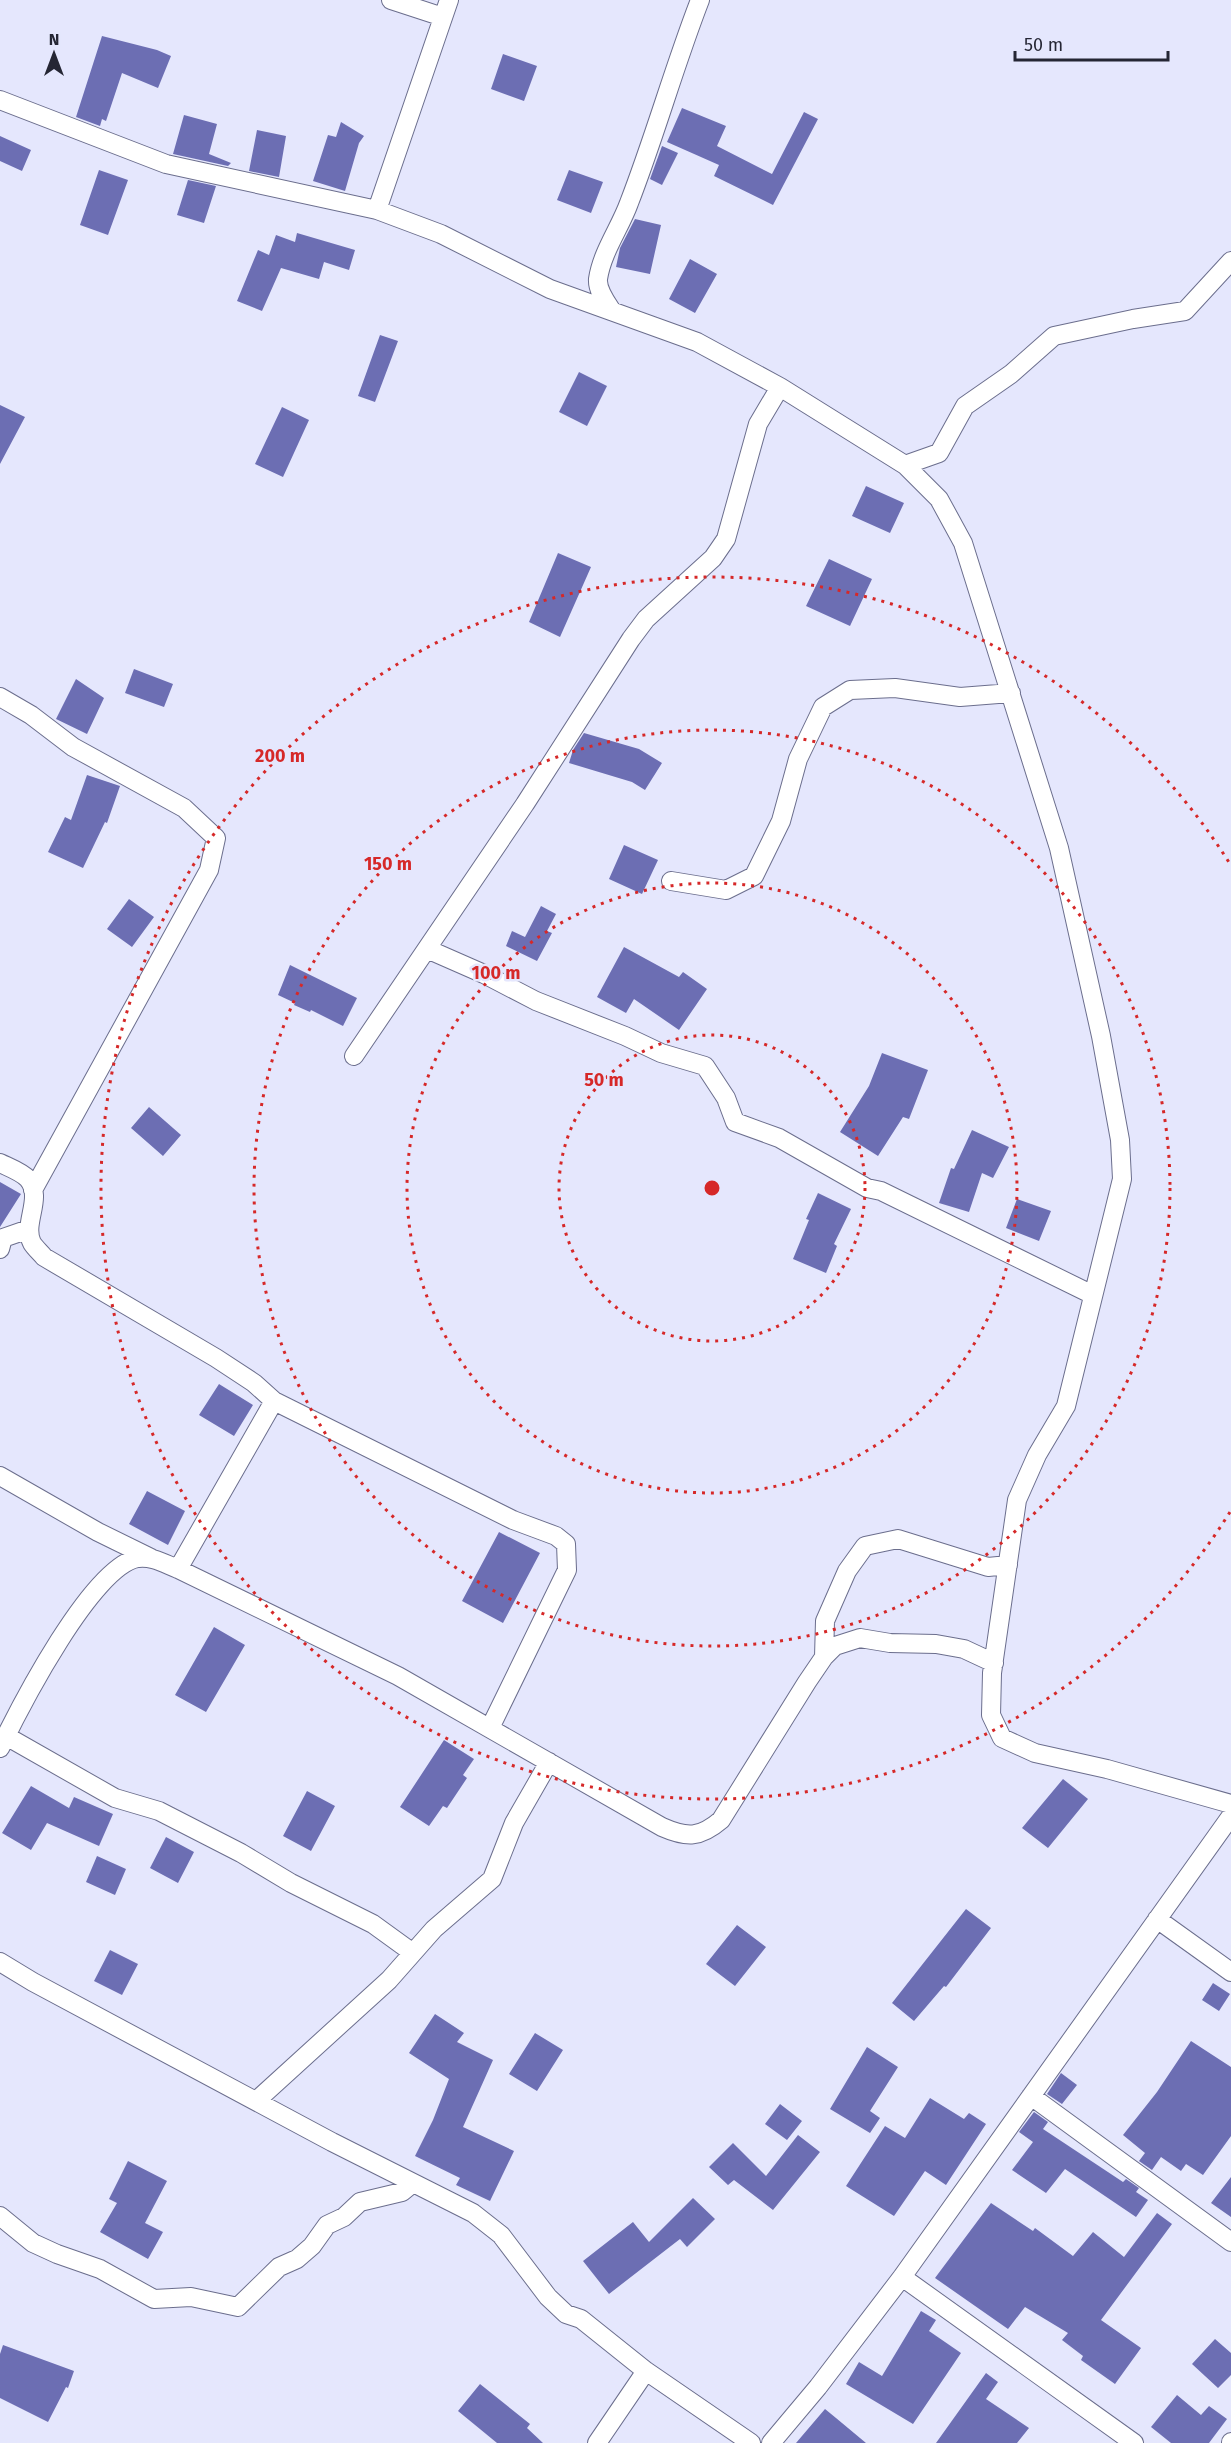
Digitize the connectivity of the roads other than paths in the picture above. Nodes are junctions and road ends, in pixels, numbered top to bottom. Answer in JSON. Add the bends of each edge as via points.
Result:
{"nodes":[{"id":1,"x":391,"y":0,"type":"edge"},
{"id":2,"x":700,"y":0,"type":"edge"},
{"id":3,"x":446,"y":9,"type":"edge"},
{"id":4,"x":0,"y":100,"type":"edge"},
{"id":5,"x":377,"y":210,"type":"junction"},
{"id":6,"x":1231,"y":261,"type":"edge"},
{"id":7,"x":612,"y":311,"type":"junction"},
{"id":8,"x":780,"y":387,"type":"junction"},
{"id":9,"x":905,"y":465,"type":"junction"},
{"id":10,"x":1011,"y":693,"type":"junction"},
{"id":11,"x":0,"y":697,"type":"edge"},
{"id":12,"x":672,"y":881,"type":"dead end"},
{"id":13,"x":427,"y":949,"type":"junction"},
{"id":14,"x":354,"y":1056,"type":"dead end"},
{"id":15,"x":0,"y":1163,"type":"edge"},
{"id":16,"x":33,"y":1190,"type":"junction"},
{"id":17,"x":29,"y":1229,"type":"junction"},
{"id":18,"x":0,"y":1249,"type":"edge"},
{"id":19,"x":1093,"y":1295,"type":"junction"},
{"id":20,"x":274,"y":1401,"type":"junction"},
{"id":21,"x":0,"y":1476,"type":"edge"},
{"id":22,"x":152,"y":1558,"type":"junction"},
{"id":23,"x":1008,"y":1565,"type":"junction"},
{"id":24,"x":178,"y":1569,"type":"junction"},
{"id":25,"x":824,"y":1657,"type":"junction"},
{"id":26,"x":994,"y":1662,"type":"junction"},
{"id":27,"x":489,"y":1728,"type":"junction"},
{"id":28,"x":3,"y":1742,"type":"edge"},
{"id":29,"x":549,"y":1762,"type":"junction"},
{"id":30,"x":1231,"y":1804,"type":"edge"},
{"id":31,"x":1231,"y":1816,"type":"edge"},
{"id":32,"x":1157,"y":1919,"type":"junction"},
{"id":33,"x":413,"y":1953,"type":"junction"},
{"id":34,"x":0,"y":1962,"type":"edge"},
{"id":35,"x":1231,"y":1972,"type":"edge"},
{"id":36,"x":1031,"y":2096,"type":"junction"},
{"id":37,"x":256,"y":2101,"type":"junction"},
{"id":38,"x":414,"y":2183,"type":"junction"},
{"id":39,"x":0,"y":2216,"type":"edge"},
{"id":40,"x":1231,"y":2242,"type":"edge"},
{"id":41,"x":902,"y":2277,"type":"junction"},
{"id":42,"x":646,"y":2371,"type":"junction"},
{"id":43,"x":597,"y":2443,"type":"edge"},
{"id":44,"x":751,"y":2443,"type":"edge"},
{"id":45,"x":771,"y":2443,"type":"edge"},
{"id":46,"x":1134,"y":2443,"type":"edge"}],
"edges":[{"from":1,"to":3,"type":"street"},
{"from":2,"to":7,"type":"street","via":[[629,204],[600,267],[597,281]]},
{"from":3,"to":5,"type":"street"},
{"from":4,"to":5,"type":"street","via":[[166,164]]},
{"from":5,"to":7,"type":"street","via":[[441,234],[550,289]]},
{"from":6,"to":9,"type":"street","via":[[1185,311],[1054,336],[1011,374],[965,406],[939,453]]},
{"from":7,"to":8,"type":"street","via":[[697,342]]},
{"from":8,"to":9,"type":"street"},
{"from":8,"to":13,"type":"street","via":[[758,424],[726,539],[713,558],[646,619],[631,639]]},
{"from":9,"to":10,"type":"street","via":[[939,499],[963,543]]},
{"from":10,"to":12,"type":"street","via":[[960,697],[895,688],[850,690],[823,707],[798,759],[782,820],[754,876],[726,890]]},
{"from":10,"to":19,"type":"street","via":[[1059,848],[1120,1140],[1122,1179]]},
{"from":11,"to":16,"type":"street","via":[[73,747],[184,808],[216,838],[209,870]]},
{"from":13,"to":14,"type":"street"},
{"from":13,"to":19,"type":"street","via":[[536,1002],[661,1053],[705,1066],[726,1098],[735,1122],[779,1138],[867,1188],[881,1191]]},
{"from":15,"to":16,"type":"street","via":[[28,1179]]},
{"from":16,"to":17,"type":"street"},
{"from":17,"to":18,"type":"street","via":[[3,1238]]},
{"from":17,"to":20,"type":"street","via":[[32,1243],[45,1257],[216,1358]]},
{"from":19,"to":23,"type":"street","via":[[1066,1406],[1037,1455],[1017,1500]]},
{"from":20,"to":24,"type":"street"},
{"from":20,"to":27,"type":"street","via":[[566,1544],[567,1570]]},
{"from":21,"to":22,"type":"street"},
{"from":22,"to":24,"type":"street"},
{"from":22,"to":28,"type":"street","via":[[137,1558],[121,1566],[82,1608],[57,1644]]},
{"from":23,"to":25,"type":"street","via":[[988,1567],[898,1539],[865,1546],[847,1571],[825,1621]]},
{"from":23,"to":26,"type":"street"},
{"from":24,"to":27,"type":"street","via":[[398,1676]]},
{"from":25,"to":26,"type":"street","via":[[835,1646],[860,1638],[964,1649]]},
{"from":25,"to":29,"type":"street","via":[[739,1794],[708,1831],[680,1835]]},
{"from":26,"to":30,"type":"street","via":[[991,1715],[1002,1738],[1035,1753]]},
{"from":27,"to":29,"type":"street"},
{"from":28,"to":33,"type":"street","via":[[116,1798],[159,1811],[241,1853],[374,1924]]},
{"from":29,"to":33,"type":"street","via":[[514,1822],[492,1879],[434,1929]]},
{"from":31,"to":32,"type":"street"},
{"from":32,"to":35,"type":"street"},
{"from":32,"to":36,"type":"street"},
{"from":33,"to":37,"type":"street","via":[[389,1980]]},
{"from":34,"to":37,"type":"street"},
{"from":36,"to":40,"type":"street"},
{"from":36,"to":41,"type":"street"},
{"from":37,"to":38,"type":"street"},
{"from":38,"to":39,"type":"street","via":[[402,2192],[360,2202],[344,2217],[327,2225],[297,2259],[279,2267],[238,2307],[192,2297],[154,2299],[100,2269],[33,2243]]},
{"from":38,"to":42,"type":"street","via":[[483,2220],[501,2235],[566,2314],[581,2319]]},
{"from":41,"to":45,"type":"street"},
{"from":41,"to":46,"type":"street"},
{"from":42,"to":43,"type":"street"},
{"from":42,"to":44,"type":"street"}]}
